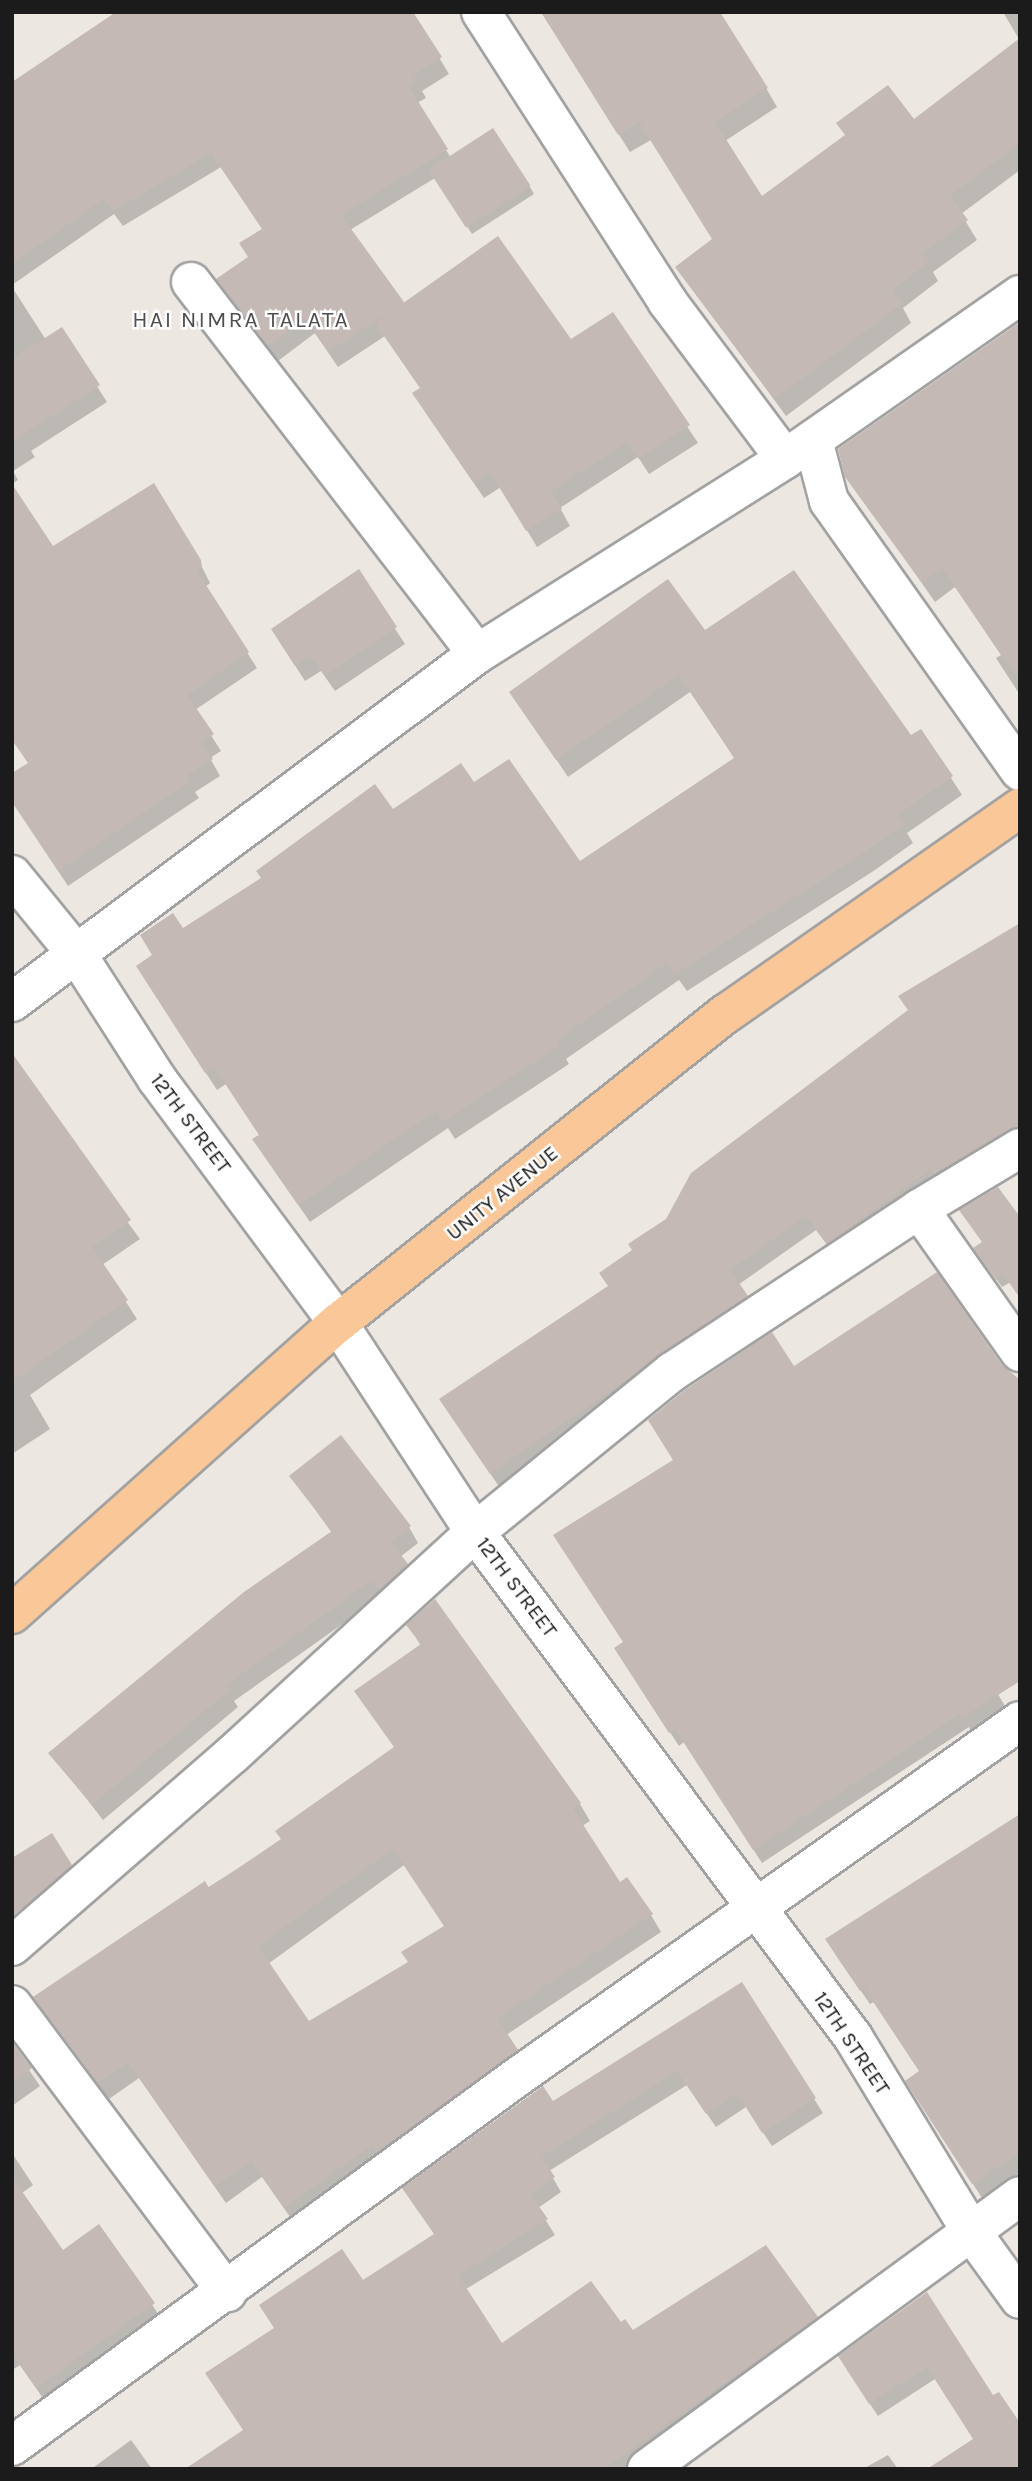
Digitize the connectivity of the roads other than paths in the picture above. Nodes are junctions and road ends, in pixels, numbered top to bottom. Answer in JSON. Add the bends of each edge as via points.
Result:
{"nodes":[{"id":1,"x":481,"y":12,"type":"edge"},
{"id":2,"x":191,"y":282,"type":"dead end"},
{"id":3,"x":1020,"y":295,"type":"edge"},
{"id":4,"x":799,"y":450,"type":"junction"},
{"id":5,"x":477,"y":654,"type":"junction"},
{"id":6,"x":1020,"y":771,"type":"edge"},
{"id":7,"x":1020,"y":808,"type":"edge"},
{"id":8,"x":12,"y":875,"type":"edge"},
{"id":9,"x":78,"y":956,"type":"junction"},
{"id":10,"x":12,"y":1002,"type":"edge"},
{"id":11,"x":1020,"y":1148,"type":"edge"},
{"id":12,"x":919,"y":1209,"type":"junction"},
{"id":13,"x":338,"y":1323,"type":"junction"},
{"id":14,"x":1020,"y":1352,"type":"edge"},
{"id":15,"x":475,"y":1532,"type":"junction"},
{"id":16,"x":28,"y":1586,"type":"edge"},
{"id":17,"x":12,"y":1614,"type":"edge"},
{"id":18,"x":1020,"y":1721,"type":"edge"},
{"id":19,"x":755,"y":1911,"type":"junction"},
{"id":20,"x":12,"y":1946,"type":"edge"},
{"id":21,"x":12,"y":2005,"type":"edge"},
{"id":22,"x":1020,"y":2196,"type":"edge"},
{"id":23,"x":973,"y":2234,"type":"junction"},
{"id":24,"x":227,"y":2292,"type":"junction"},
{"id":25,"x":1020,"y":2299,"type":"edge"},
{"id":26,"x":12,"y":2446,"type":"edge"},
{"id":27,"x":647,"y":2469,"type":"edge"}],
"edges":[{"from":1,"to":4,"type":"street","via":[[667,301]]},
{"from":2,"to":5,"type":"street"},
{"from":3,"to":4,"type":"street"},
{"from":4,"to":5,"type":"street"},
{"from":4,"to":6,"type":"street","via":[[828,500]]},
{"from":5,"to":9,"type":"street"},
{"from":7,"to":13,"type":"main road","name":"UNITY AVENUE","via":[[727,1013]]},
{"from":8,"to":9,"type":"street","name":"12TH STREET"},
{"from":9,"to":10,"type":"street"},
{"from":9,"to":13,"type":"street","name":"12TH STREET","via":[[157,1079]]},
{"from":11,"to":12,"type":"street"},
{"from":12,"to":14,"type":"street"},
{"from":12,"to":15,"type":"street","via":[[672,1372]]},
{"from":13,"to":15,"type":"street","name":"12TH STREET"},
{"from":13,"to":16,"type":"main road","name":"UNITY AVENUE"},
{"from":15,"to":19,"type":"street","name":"12TH STREET"},
{"from":15,"to":20,"type":"street","via":[[233,1754]]},
{"from":16,"to":17,"type":"main road","name":"UNITY AVENUE"},
{"from":18,"to":19,"type":"street"},
{"from":19,"to":23,"type":"street","name":"12TH STREET","via":[[853,2037]]},
{"from":19,"to":24,"type":"street","via":[[513,2080]]},
{"from":21,"to":24,"type":"street"},
{"from":22,"to":23,"type":"street"},
{"from":23,"to":25,"type":"street","name":"12TH STREET"},
{"from":23,"to":27,"type":"street"},
{"from":24,"to":26,"type":"street"}]}
